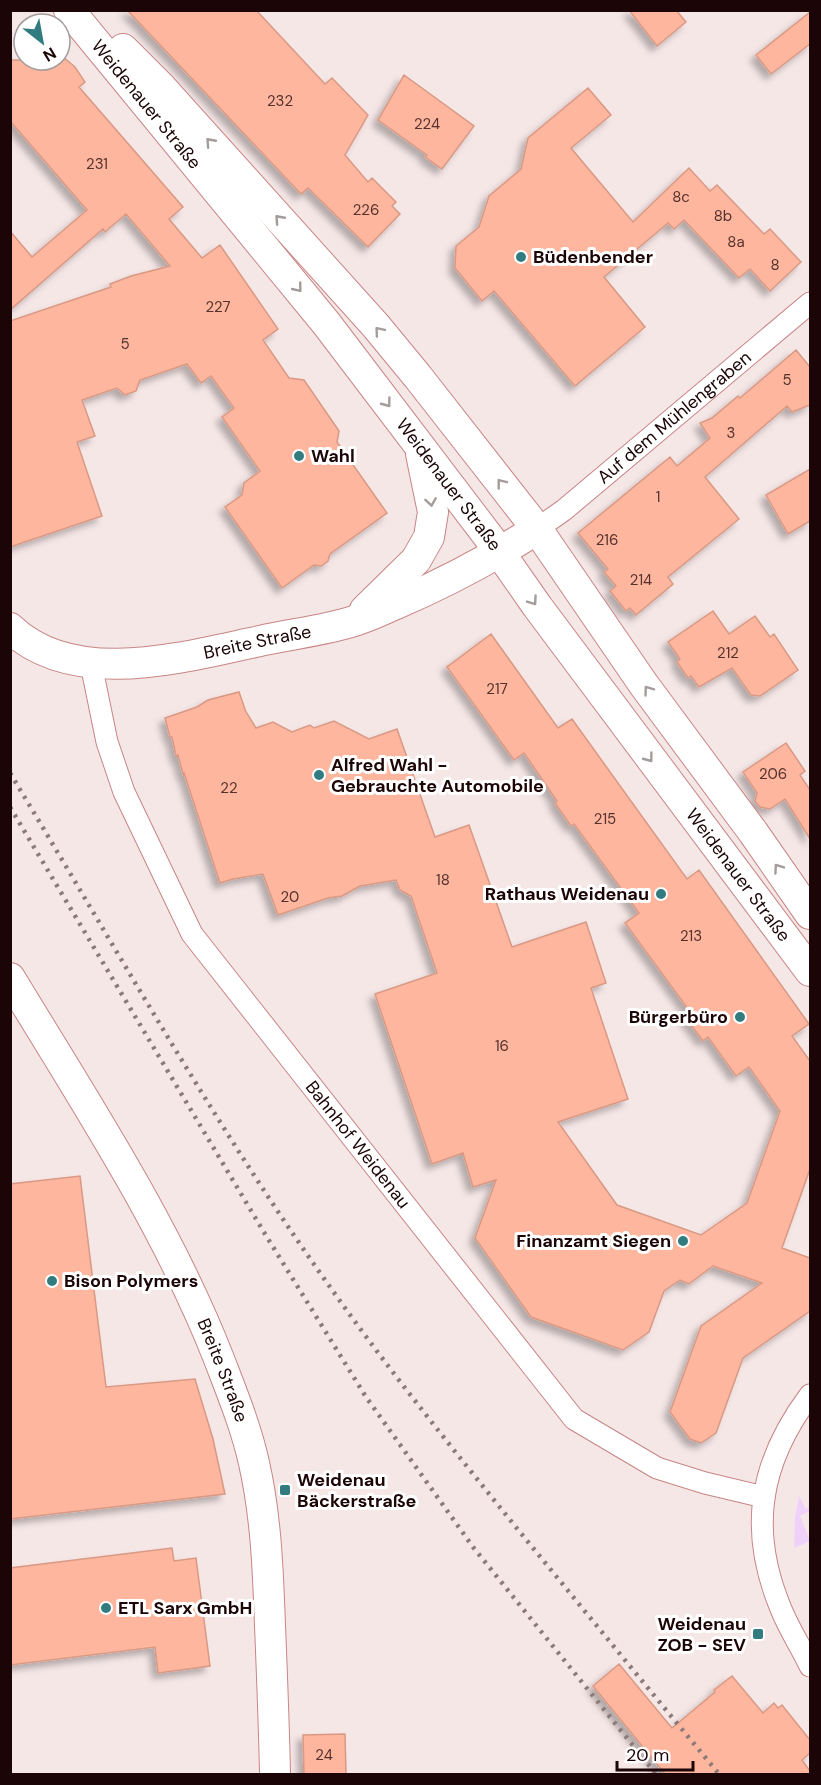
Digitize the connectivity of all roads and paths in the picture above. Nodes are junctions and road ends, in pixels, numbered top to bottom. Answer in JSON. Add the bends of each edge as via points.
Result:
{"nodes":[{"id":1,"x":69,"y":10,"type":"edge"},
{"id":2,"x":83,"y":10,"type":"edge"},
{"id":3,"x":239,"y":194,"type":"junction"},
{"id":4,"x":810,"y":303,"type":"edge"},
{"id":5,"x":355,"y":304,"type":"junction"},
{"id":6,"x":326,"y":323,"type":"junction"},
{"id":7,"x":419,"y":445,"type":"junction"},
{"id":8,"x":537,"y":529,"type":"junction"},
{"id":9,"x":500,"y":553,"type":"junction"},
{"id":10,"x":354,"y":621,"type":"junction"},
{"id":11,"x":10,"y":628,"type":"edge"},
{"id":12,"x":91,"y":664,"type":"junction"},
{"id":13,"x":810,"y":914,"type":"edge"},
{"id":14,"x":810,"y":971,"type":"edge"},
{"id":15,"x":10,"y":978,"type":"edge"},
{"id":16,"x":810,"y":1395,"type":"edge"},
{"id":17,"x":764,"y":1497,"type":"junction"},
{"id":18,"x":810,"y":1666,"type":"edge"},
{"id":19,"x":275,"y":1774,"type":"edge"}],
"edges":[{"from":1,"to":3,"type":"main road","name":"Weidenauer Straße"},
{"from":3,"to":2,"type":"main road","name":"Weidenauer Straße","one_way":true,"via":[[160,86]]},
{"from":5,"to":3,"type":"main road","name":"Weidenauer Straße","one_way":true},
{"from":3,"to":6,"type":"main road","name":"Weidenauer Straße","one_way":true},
{"from":4,"to":8,"type":"street","name":"Auf dem Mühlengraben"},
{"from":5,"to":6,"type":"main road"},
{"from":8,"to":5,"type":"main road","name":"Weidenauer Straße","one_way":true,"via":[[418,377]]},
{"from":6,"to":7,"type":"main road","name":"Weidenauer Straße","one_way":true},
{"from":7,"to":9,"type":"main road","name":"Weidenauer Straße"},
{"from":7,"to":10,"type":"main road","one_way":true,"via":[[433,512],[429,537],[416,560]]},
{"from":8,"to":9,"type":"main road","name":"Breite Straße"},
{"from":13,"to":8,"type":"main road","name":"Weidenauer Straße","one_way":true},
{"from":9,"to":10,"type":"main road","name":"Breite Straße","via":[[429,590]]},
{"from":9,"to":14,"type":"main road","name":"Weidenauer Straße","one_way":true},
{"from":10,"to":12,"type":"main road","name":"Breite Straße","via":[[164,660]]},
{"from":11,"to":12,"type":"main road","name":"Breite Straße","via":[[24,641],[54,655]]},
{"from":12,"to":17,"type":"street","name":"Bahnhof Weidenau","via":[[107,742],[124,792],[192,934],[574,1419],[657,1468]]},
{"from":15,"to":19,"type":"main road","name":"Breite Straße","via":[[181,1270],[243,1425],[254,1461],[265,1526]]},
{"from":16,"to":17,"type":"street","via":[[784,1434],[770,1468]]},
{"from":17,"to":18,"type":"street","via":[[761,1536],[767,1570],[781,1610]]}]}
